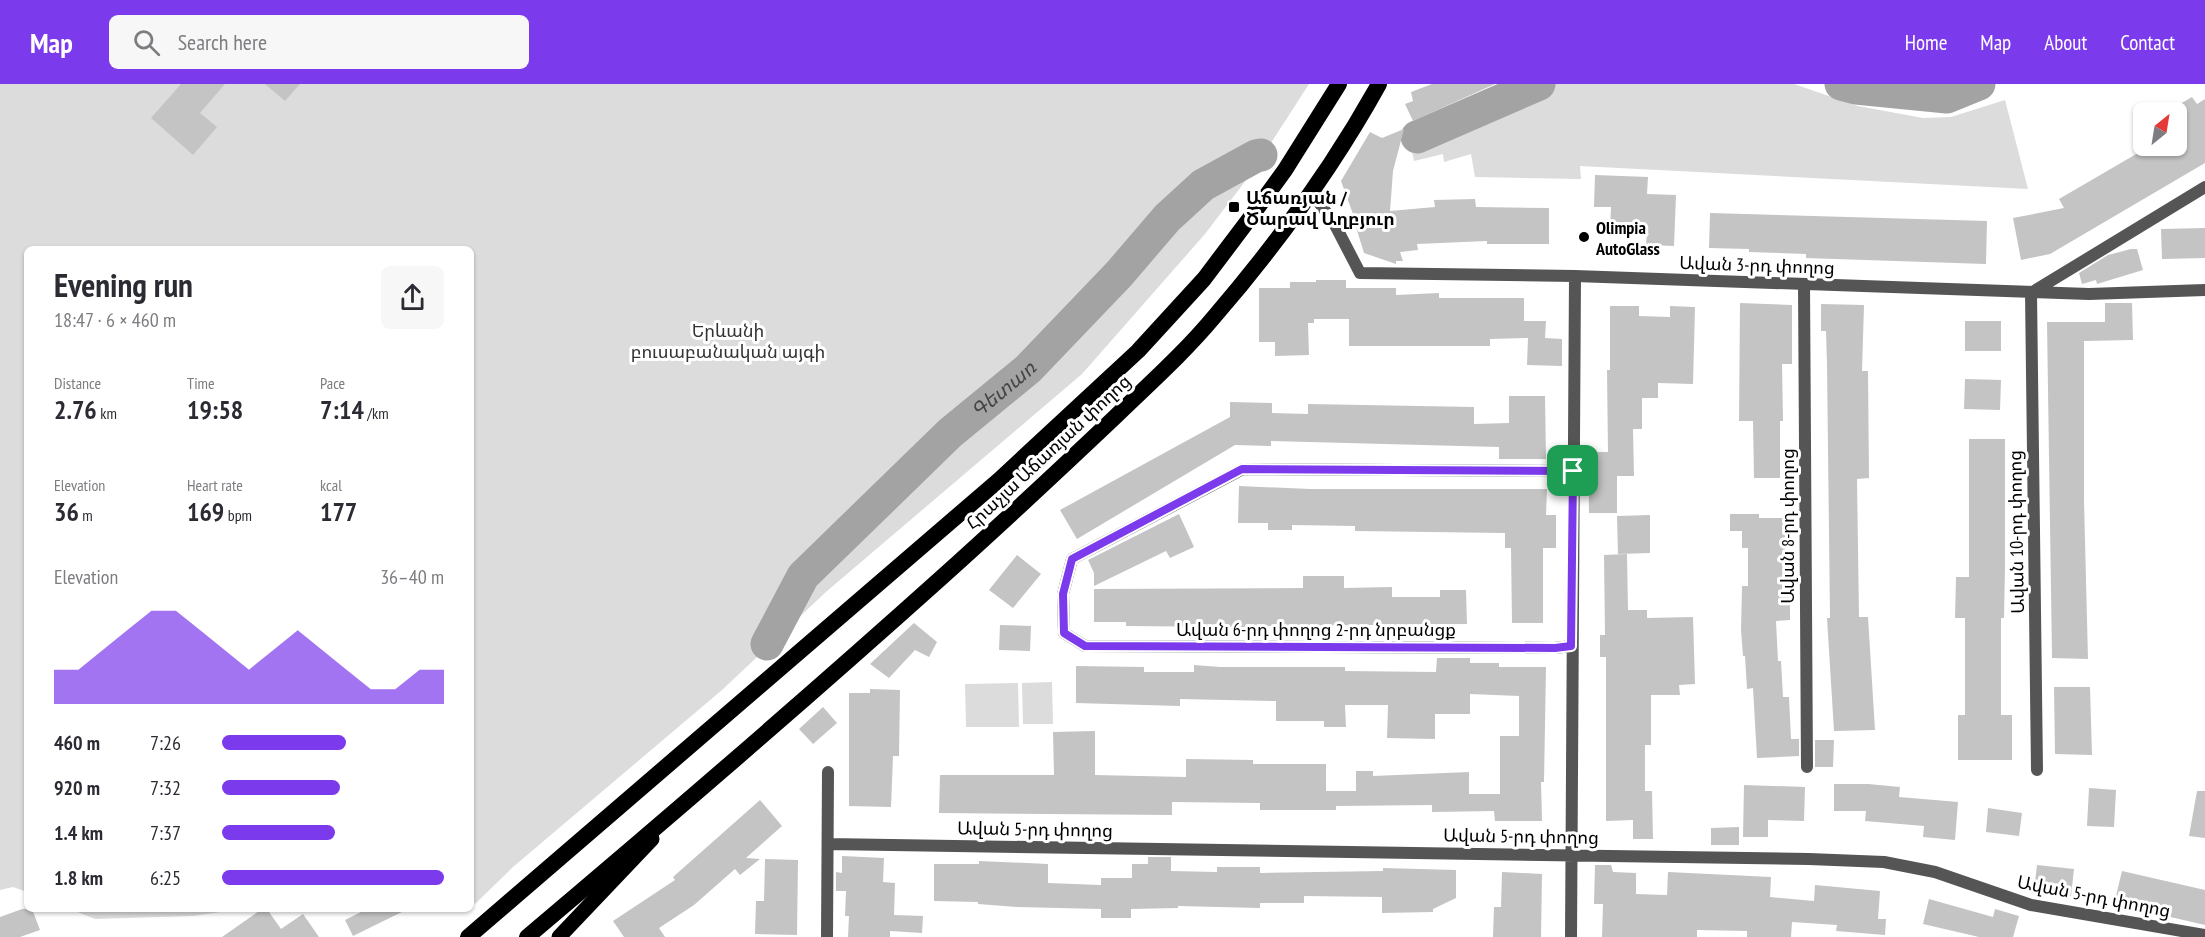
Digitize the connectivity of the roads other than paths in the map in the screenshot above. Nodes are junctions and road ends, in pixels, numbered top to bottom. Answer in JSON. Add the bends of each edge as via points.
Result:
{"nodes":[{"id":1,"x":1339,"y":84,"type":"edge"},
{"id":2,"x":1379,"y":84,"type":"edge"},
{"id":3,"x":2205,"y":187,"type":"edge"},
{"id":4,"x":1312,"y":192,"type":"junction"},
{"id":5,"x":1575,"y":276,"type":"junction"},
{"id":6,"x":1804,"y":284,"type":"junction"},
{"id":7,"x":2205,"y":290,"type":"edge"},
{"id":8,"x":2031,"y":292,"type":"junction"},
{"id":9,"x":1573,"y":471,"type":"junction"},
{"id":10,"x":1571,"y":646,"type":"junction"},
{"id":11,"x":1807,"y":767,"type":"dead end"},
{"id":12,"x":2037,"y":770,"type":"dead end"},
{"id":13,"x":828,"y":772,"type":"dead end"},
{"id":14,"x":689,"y":800,"type":"junction"},
{"id":15,"x":828,"y":844,"type":"junction"},
{"id":16,"x":1571,"y":855,"type":"junction"},
{"id":17,"x":2141,"y":931,"type":"edge"},
{"id":18,"x":2205,"y":934,"type":"edge"},
{"id":19,"x":468,"y":937,"type":"edge"},
{"id":20,"x":527,"y":937,"type":"edge"},
{"id":21,"x":559,"y":937,"type":"edge"},
{"id":22,"x":827,"y":937,"type":"edge"},
{"id":23,"x":1570,"y":937,"type":"edge"}],
"edges":[{"from":1,"to":19,"type":"highway","name":"Հրաչյա Աճառյան փողոց","via":[[1250,218],[1204,279],[1138,351],[999,480]]},
{"from":2,"to":4,"type":"highway","name":"Հրաչյա Աճառյան փողոց"},
{"from":3,"to":8,"type":"street"},
{"from":4,"to":5,"type":"street","name":"Ավան 3-րդ փողոց","via":[[1334,223],[1360,273]]},
{"from":4,"to":14,"type":"highway","name":"Հրաչյա Աճառյան փողոց","via":[[1213,319],[1168,366],[1018,510]]},
{"from":5,"to":6,"type":"street","name":"Ավան 3-րդ փողոց"},
{"from":5,"to":9,"type":"street"},
{"from":6,"to":8,"type":"street","name":"Ավան 3-րդ փողոց"},
{"from":6,"to":11,"type":"street","name":"Ավան 8-րդ փողոց"},
{"from":7,"to":8,"type":"street","name":"Ավան 3-րդ փողոց"},
{"from":8,"to":12,"type":"street","name":"Ավան 10-րդ փողոց"},
{"from":9,"to":10,"type":"street"},
{"from":9,"to":10,"type":"street","name":"Ավան 6-րդ փողոց 2-րդ նրբանցք","via":[[1242,469],[1072,559],[1063,594],[1064,633],[1085,646]]},
{"from":10,"to":16,"type":"street"},
{"from":13,"to":15,"type":"street"},
{"from":14,"to":20,"type":"highway","name":"Հրաչյա Աճառյան փողոց"},
{"from":14,"to":21,"type":"main road"},
{"from":15,"to":16,"type":"street","name":"Ավան 5-րդ փողոց"},
{"from":15,"to":22,"type":"street"},
{"from":16,"to":17,"type":"street","name":"Ավան 5-րդ փողոց","via":[[1884,862],[1935,872],[2031,905]]},
{"from":16,"to":23,"type":"street"},
{"from":17,"to":18,"type":"street","name":"Ավան 5-րդ փողոց"}]}
